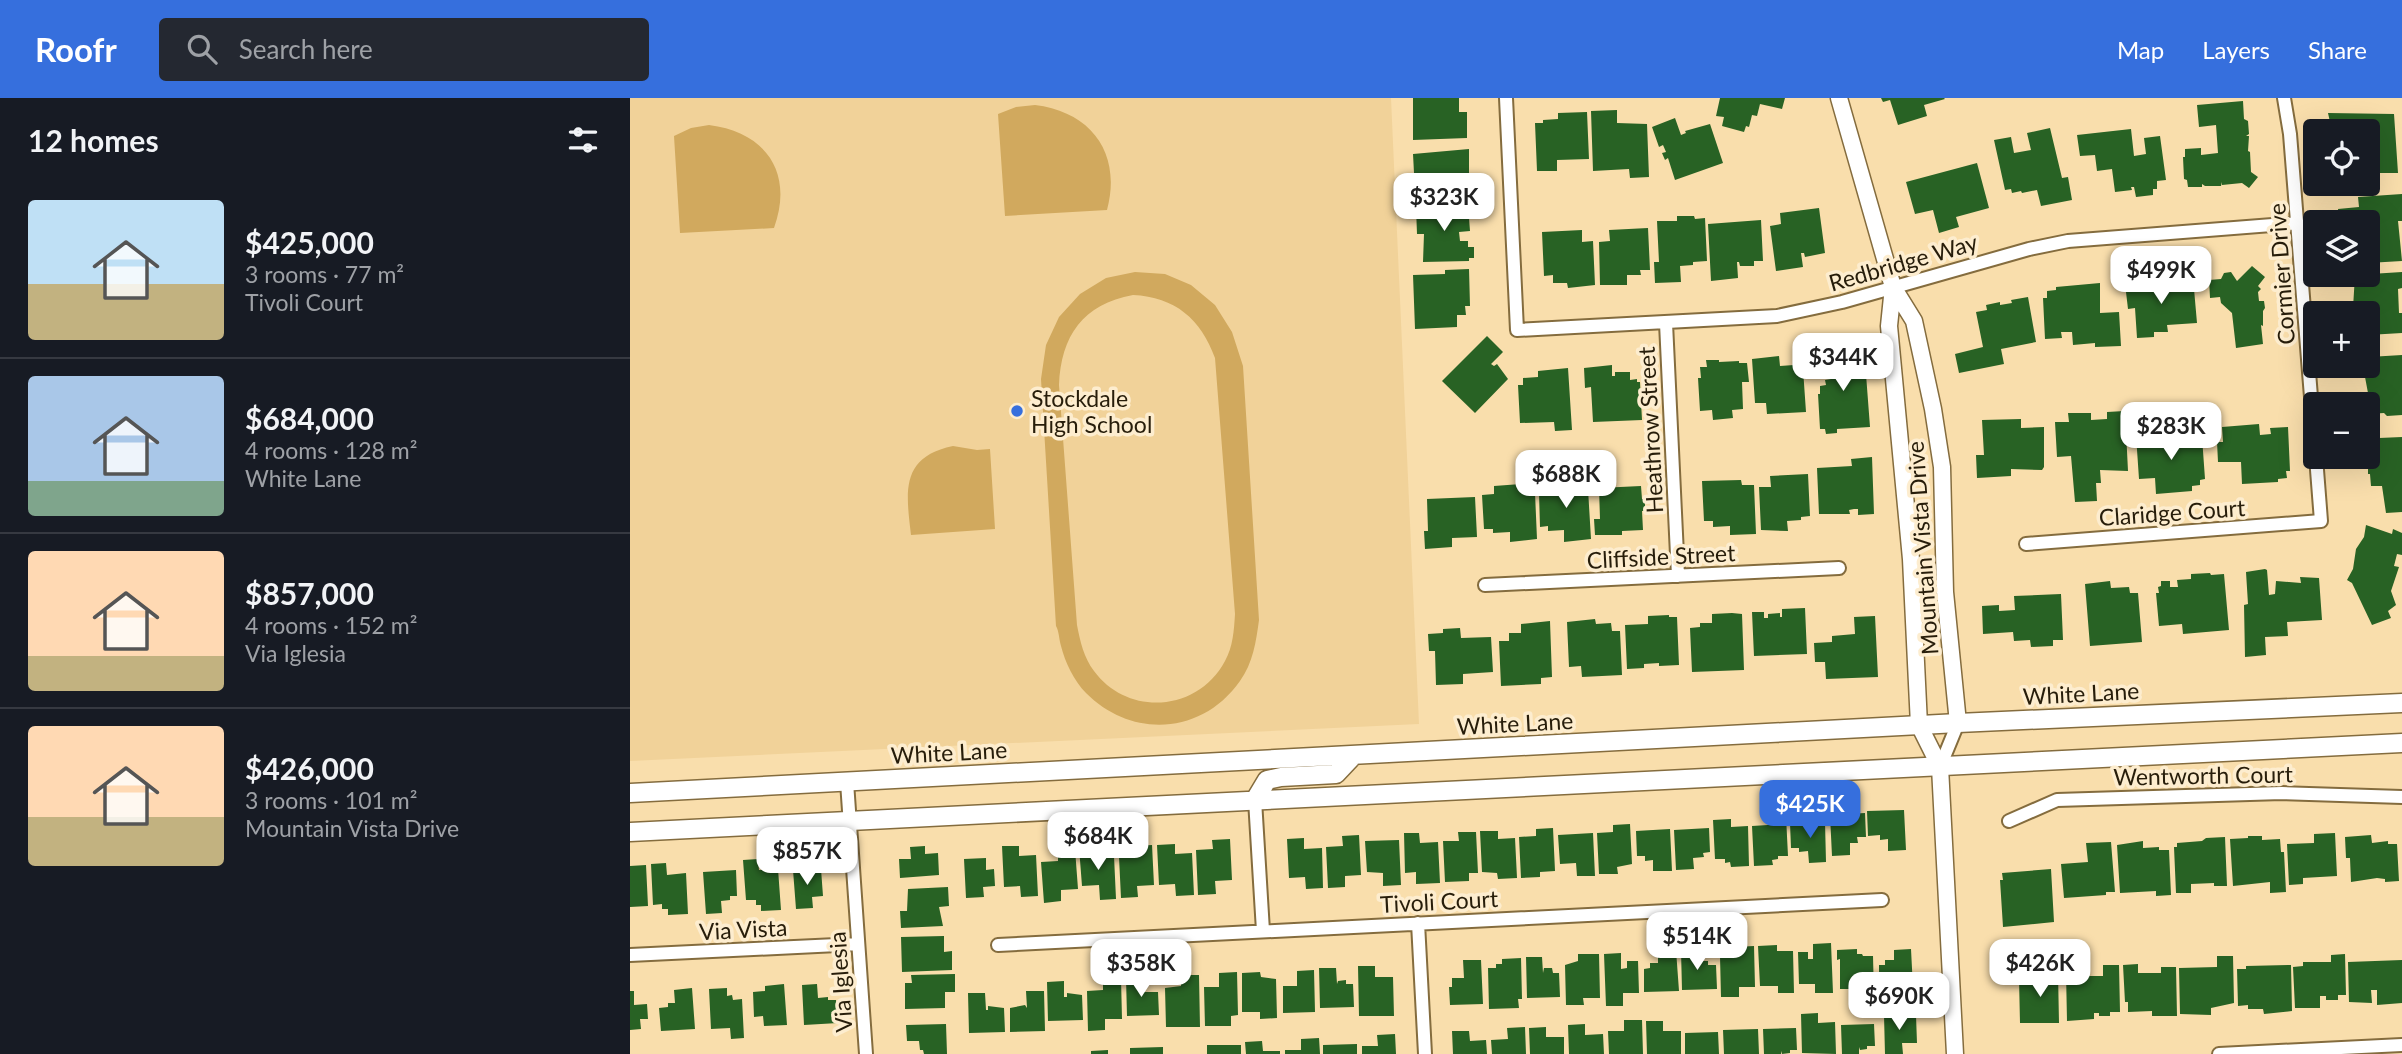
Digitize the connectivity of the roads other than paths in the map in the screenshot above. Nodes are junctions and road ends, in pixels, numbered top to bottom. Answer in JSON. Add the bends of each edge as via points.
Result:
{"nodes":[{"id":1,"x":1506,"y":98,"type":"edge"},
{"id":2,"x":1839,"y":98,"type":"edge"},
{"id":3,"x":2284,"y":98,"type":"edge"},
{"id":4,"x":2298,"y":223,"type":"junction"},
{"id":5,"x":1893,"y":288,"type":"junction"},
{"id":6,"x":1666,"y":323,"type":"junction"},
{"id":7,"x":2311,"y":392,"type":"edge"},
{"id":8,"x":2317,"y":469,"type":"edge"},
{"id":9,"x":2026,"y":544,"type":"dead end"},
{"id":10,"x":1839,"y":568,"type":"dead end"},
{"id":11,"x":1678,"y":576,"type":"junction"},
{"id":12,"x":1485,"y":586,"type":"dead end"},
{"id":13,"x":2402,"y":703,"type":"edge"},
{"id":14,"x":1958,"y":723,"type":"junction"},
{"id":15,"x":1919,"y":725,"type":"junction"},
{"id":16,"x":2402,"y":743,"type":"edge"},
{"id":17,"x":1353,"y":756,"type":"junction"},
{"id":18,"x":1940,"y":767,"type":"junction"},
{"id":19,"x":847,"y":782,"type":"junction"},
{"id":20,"x":630,"y":793,"type":"edge"},
{"id":21,"x":2402,"y":797,"type":"edge"},
{"id":22,"x":1255,"y":800,"type":"junction"},
{"id":23,"x":849,"y":821,"type":"junction"},
{"id":24,"x":2009,"y":821,"type":"dead end"},
{"id":25,"x":630,"y":832,"type":"edge"},
{"id":26,"x":1882,"y":900,"type":"dead end"},
{"id":27,"x":1418,"y":923,"type":"junction"},
{"id":28,"x":1263,"y":931,"type":"junction"},
{"id":29,"x":858,"y":944,"type":"junction"},
{"id":30,"x":998,"y":945,"type":"dead end"},
{"id":31,"x":630,"y":955,"type":"edge"},
{"id":32,"x":2402,"y":1045,"type":"edge"},
{"id":33,"x":866,"y":1054,"type":"edge"},
{"id":34,"x":1424,"y":1054,"type":"edge"},
{"id":35,"x":1955,"y":1054,"type":"edge"},
{"id":36,"x":2219,"y":1054,"type":"edge"}],
"edges":[{"from":1,"to":6,"type":"street","name":"Redbridge Way","via":[[1517,331]]},
{"from":2,"to":5,"type":"street","name":"Mountain Vista Drive"},
{"from":3,"to":4,"type":"street","name":"Cormier Drive"},
{"from":4,"to":5,"type":"street","name":"Redbridge Way","via":[[2067,241]]},
{"from":4,"to":7,"type":"street","name":"Cormier Drive"},
{"from":5,"to":6,"type":"street","name":"Redbridge Way","via":[[1777,316]]},
{"from":5,"to":14,"type":"street","name":"Mountain Vista Drive","via":[[1914,321],[1942,467],[1945,592]]},
{"from":5,"to":15,"type":"street","name":"Mountain Vista Drive","via":[[1889,326],[1911,559]]},
{"from":6,"to":11,"type":"street","name":"Heathrow Street"},
{"from":8,"to":9,"type":"street","name":"Claridge Court","via":[[2321,521]]},
{"from":10,"to":11,"type":"street","name":"Cliffside Street"},
{"from":11,"to":12,"type":"street","name":"Cliffside Street"},
{"from":13,"to":14,"type":"main road","name":"White Lane"},
{"from":14,"to":15,"type":"main road","name":"White Lane"},
{"from":14,"to":18,"type":"street","name":"Mountain Vista Drive"},
{"from":15,"to":17,"type":"main road","name":"White Lane"},
{"from":15,"to":18,"type":"street","name":"Mountain Vista Drive"},
{"from":16,"to":18,"type":"main road"},
{"from":17,"to":19,"type":"main road","name":"White Lane"},
{"from":17,"to":22,"type":"main road","via":[[1336,774],[1267,780]]},
{"from":18,"to":22,"type":"main road"},
{"from":18,"to":35,"type":"street","name":"Mountain Vista Drive"},
{"from":19,"to":20,"type":"main road","name":"White Lane"},
{"from":19,"to":23,"type":"street","name":"Via Iglesia"},
{"from":21,"to":24,"type":"street","name":"Wentworth Court","via":[[2281,793],[2057,800]]},
{"from":22,"to":23,"type":"main road"},
{"from":22,"to":28,"type":"street"},
{"from":23,"to":25,"type":"main road"},
{"from":23,"to":29,"type":"street","name":"Via Iglesia"},
{"from":26,"to":27,"type":"street","name":"Tivoli Court"},
{"from":27,"to":28,"type":"street","name":"Tivoli Court"},
{"from":27,"to":34,"type":"street"},
{"from":28,"to":30,"type":"street","name":"Tivoli Court"},
{"from":29,"to":31,"type":"street","name":"Via Vista"},
{"from":29,"to":33,"type":"street","name":"Via Iglesia"},
{"from":32,"to":36,"type":"street"}]}
